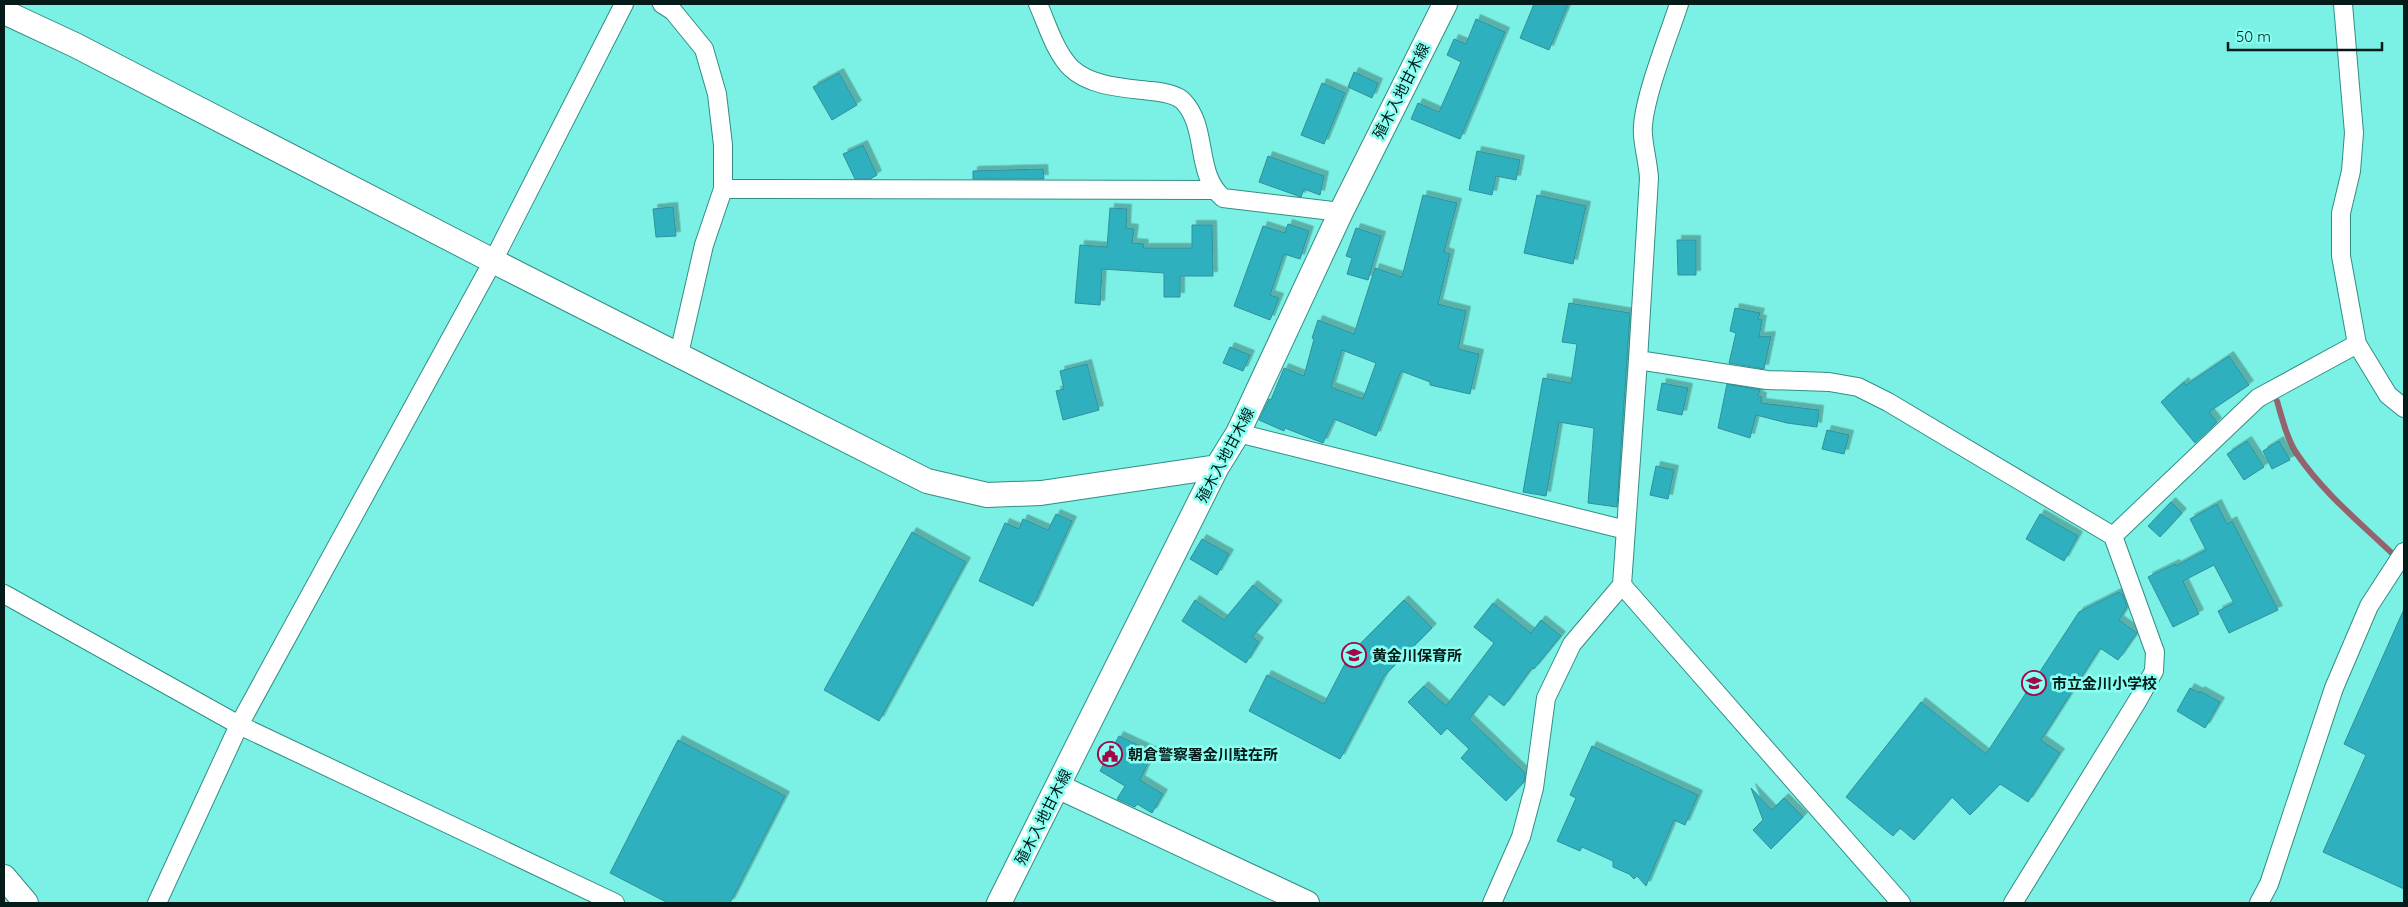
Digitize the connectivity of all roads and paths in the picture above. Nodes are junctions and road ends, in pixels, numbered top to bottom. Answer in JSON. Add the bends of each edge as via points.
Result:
{"nodes":[{"id":1,"x":624,"y":4,"type":"edge"},
{"id":2,"x":662,"y":4,"type":"edge"},
{"id":3,"x":1038,"y":4,"type":"edge"},
{"id":4,"x":1445,"y":4,"type":"edge"},
{"id":5,"x":1679,"y":4,"type":"edge"},
{"id":6,"x":2343,"y":4,"type":"edge"},
{"id":7,"x":4,"y":12,"type":"edge"},
{"id":8,"x":723,"y":189,"type":"junction"},
{"id":9,"x":1214,"y":190,"type":"junction"},
{"id":10,"x":1341,"y":212,"type":"junction"},
{"id":11,"x":493,"y":261,"type":"junction"},
{"id":12,"x":2357,"y":344,"type":"junction"},
{"id":13,"x":679,"y":354,"type":"junction"},
{"id":14,"x":1638,"y":360,"type":"junction"},
{"id":15,"x":2404,"y":408,"type":"edge"},
{"id":16,"x":1238,"y":432,"type":"junction"},
{"id":17,"x":1217,"y":467,"type":"junction"},
{"id":18,"x":1626,"y":530,"type":"junction"},
{"id":19,"x":2112,"y":536,"type":"junction"},
{"id":20,"x":2404,"y":552,"type":"edge"},
{"id":21,"x":1622,"y":585,"type":"junction"},
{"id":22,"x":4,"y":594,"type":"edge"},
{"id":23,"x":239,"y":725,"type":"junction"},
{"id":24,"x":1059,"y":787,"type":"junction"},
{"id":25,"x":4,"y":877,"type":"edge"},
{"id":26,"x":26,"y":903,"type":"edge"},
{"id":27,"x":157,"y":903,"type":"edge"},
{"id":28,"x":615,"y":903,"type":"edge"},
{"id":29,"x":999,"y":903,"type":"edge"},
{"id":30,"x":1306,"y":903,"type":"edge"},
{"id":31,"x":1492,"y":903,"type":"edge"},
{"id":32,"x":1901,"y":903,"type":"edge"},
{"id":33,"x":2013,"y":903,"type":"edge"},
{"id":34,"x":2260,"y":903,"type":"edge"}],
"edges":[{"from":1,"to":11,"type":"street"},
{"from":2,"to":8,"type":"street","via":[[673,11],[704,49],[717,94],[723,145]]},
{"from":3,"to":9,"type":"street","via":[[1072,69],[1093,81],[1164,92],[1182,100],[1193,115],[1205,171]]},
{"from":4,"to":10,"type":"street","name":"殖木入地甘木線"},
{"from":5,"to":14,"type":"street","via":[[1646,109],[1643,134],[1648,178]]},
{"from":6,"to":12,"type":"street","via":[[2354,133],[2351,171],[2341,213],[2341,256]]},
{"from":7,"to":11,"type":"street","via":[[75,45]]},
{"from":8,"to":9,"type":"street"},
{"from":8,"to":13,"type":"street","via":[[704,246]]},
{"from":9,"to":10,"type":"street","via":[[1223,198]]},
{"from":10,"to":16,"type":"street","name":"殖木入地甘木線"},
{"from":11,"to":13,"type":"street"},
{"from":11,"to":23,"type":"street"},
{"from":12,"to":15,"type":"street","via":[[2388,395]]},
{"from":12,"to":19,"type":"street","via":[[2258,398]]},
{"from":13,"to":17,"type":"street","via":[[927,481],[987,495],[1041,493]]},
{"from":14,"to":18,"type":"street"},
{"from":14,"to":19,"type":"street","via":[[1767,380],[1829,382],[1858,387]]},
{"from":16,"to":17,"type":"street","name":"殖木入地甘木線"},
{"from":16,"to":18,"type":"street"},
{"from":17,"to":24,"type":"street","name":"殖木入地甘木線"},
{"from":18,"to":21,"type":"street"},
{"from":19,"to":33,"type":"street","via":[[2155,652],[2154,671]]},
{"from":20,"to":34,"type":"street","via":[[2369,606],[2334,688],[2270,884]]},
{"from":21,"to":31,"type":"street","via":[[1572,644],[1546,698],[1534,788],[1521,837]]},
{"from":21,"to":32,"type":"street"},
{"from":22,"to":23,"type":"street"},
{"from":23,"to":27,"type":"street"},
{"from":23,"to":28,"type":"street"},
{"from":24,"to":29,"type":"street","name":"殖木入地甘木線"},
{"from":24,"to":30,"type":"street"},
{"from":25,"to":26,"type":"street"}]}
